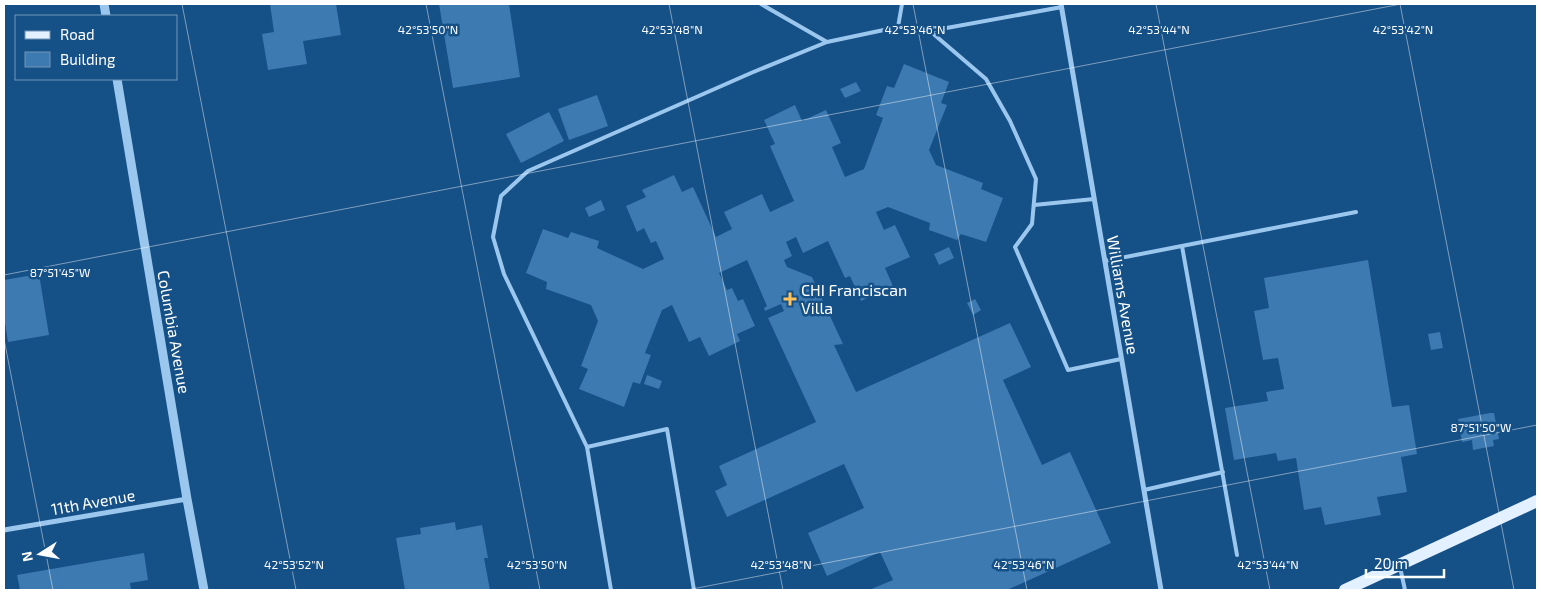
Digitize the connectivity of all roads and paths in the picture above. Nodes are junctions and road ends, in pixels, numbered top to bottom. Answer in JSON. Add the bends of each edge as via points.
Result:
{"nodes":[{"id":1,"x":761,"y":4,"type":"edge"},
{"id":2,"x":902,"y":4,"type":"edge"},
{"id":3,"x":1061,"y":5,"type":"edge"},
{"id":4,"x":898,"y":27,"type":"junction"},
{"id":5,"x":930,"y":31,"type":"junction"},
{"id":6,"x":826,"y":42,"type":"junction"},
{"id":7,"x":117,"y":80,"type":"edge"},
{"id":8,"x":1094,"y":199,"type":"junction"},
{"id":9,"x":1034,"y":205,"type":"junction"},
{"id":10,"x":1356,"y":212,"type":"dead end"},
{"id":11,"x":1182,"y":246,"type":"junction"},
{"id":12,"x":1105,"y":261,"type":"junction"},
{"id":13,"x":1121,"y":359,"type":"junction"},
{"id":14,"x":587,"y":447,"type":"junction"},
{"id":15,"x":1223,"y":472,"type":"junction"},
{"id":16,"x":1144,"y":490,"type":"junction"},
{"id":17,"x":187,"y":499,"type":"junction"},
{"id":18,"x":1537,"y":501,"type":"edge"},
{"id":19,"x":4,"y":530,"type":"edge"},
{"id":20,"x":1238,"y":555,"type":"dead end"},
{"id":21,"x":1399,"y":565,"type":"junction"},
{"id":22,"x":204,"y":590,"type":"edge"},
{"id":23,"x":611,"y":590,"type":"edge"},
{"id":24,"x":694,"y":590,"type":"edge"},
{"id":25,"x":1160,"y":590,"type":"edge"},
{"id":26,"x":1346,"y":590,"type":"edge"},
{"id":27,"x":1405,"y":590,"type":"edge"}],
"edges":[{"from":1,"to":6,"type":"lane"},
{"from":2,"to":4,"type":"lane"},
{"from":3,"to":5,"type":"lane"},
{"from":3,"to":8,"type":"street","name":"Williams Avenue"},
{"from":4,"to":5,"type":"lane"},
{"from":4,"to":6,"type":"lane"},
{"from":5,"to":9,"type":"lane","via":[[986,79],[1010,121],[1036,179]]},
{"from":6,"to":14,"type":"lane","via":[[528,171],[501,196],[493,237],[504,274]]},
{"from":7,"to":17,"type":"street","name":"Columbia Avenue"},
{"from":8,"to":9,"type":"lane"},
{"from":8,"to":12,"type":"street","name":"Williams Avenue"},
{"from":9,"to":13,"type":"lane","via":[[1032,224],[1015,248],[1068,370]]},
{"from":10,"to":11,"type":"lane"},
{"from":11,"to":12,"type":"lane"},
{"from":11,"to":15,"type":"lane"},
{"from":12,"to":13,"type":"street","name":"Williams Avenue"},
{"from":13,"to":16,"type":"street","name":"Williams Avenue"},
{"from":14,"to":23,"type":"lane"},
{"from":14,"to":24,"type":"lane","via":[[667,429]]},
{"from":15,"to":16,"type":"lane"},
{"from":15,"to":20,"type":"lane"},
{"from":16,"to":25,"type":"street","name":"Williams Avenue"},
{"from":17,"to":19,"type":"street","name":"11th Avenue"},
{"from":17,"to":22,"type":"street","name":"Columbia Avenue"},
{"from":18,"to":21,"type":"main road"},
{"from":21,"to":26,"type":"main road"},
{"from":21,"to":27,"type":"lane"}]}
